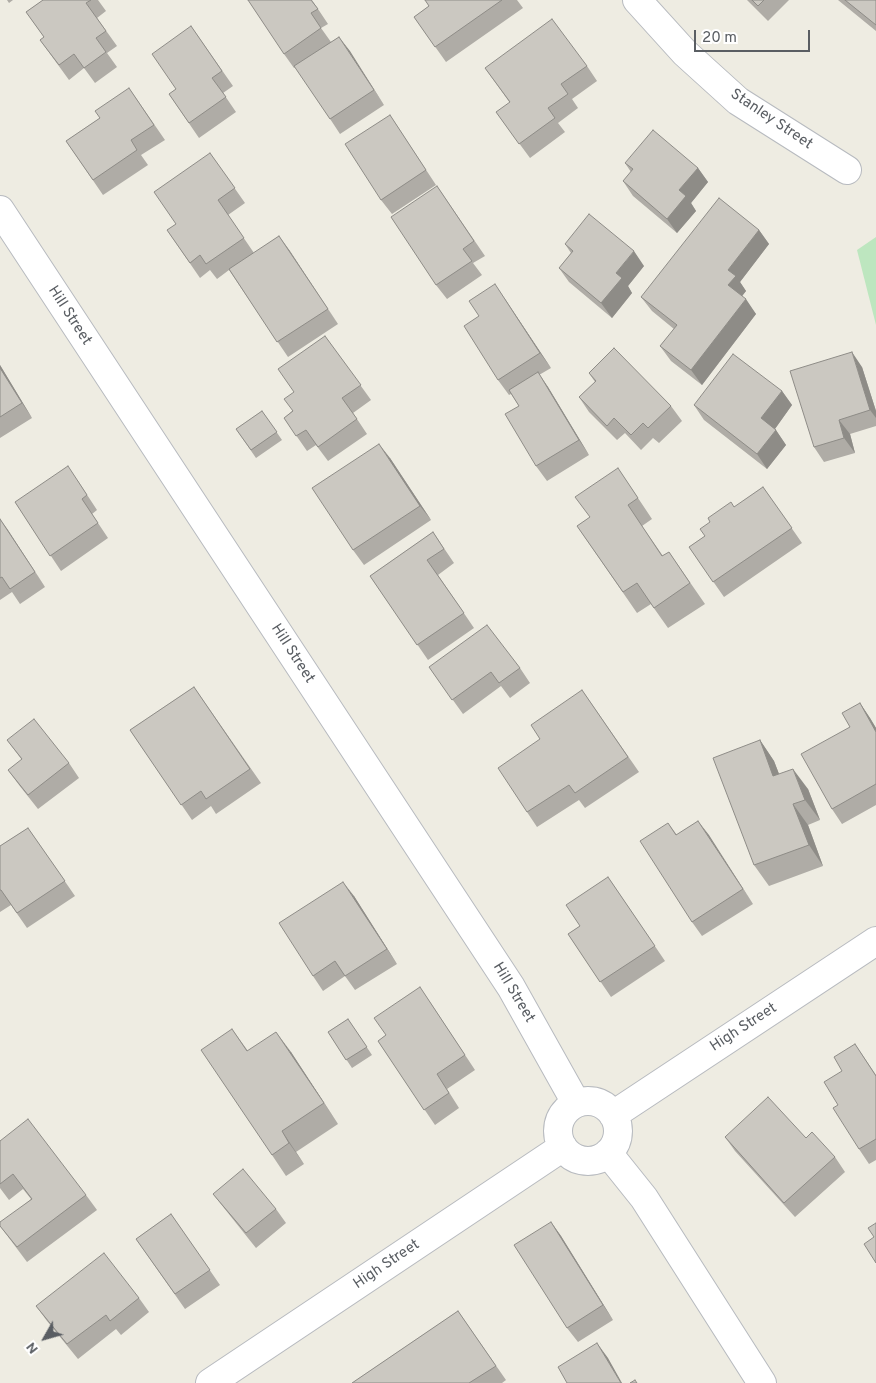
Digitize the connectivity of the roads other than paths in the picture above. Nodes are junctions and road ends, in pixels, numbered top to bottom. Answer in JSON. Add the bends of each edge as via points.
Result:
{"nodes":[{"id":1,"x":637,"y":0,"type":"edge"},
{"id":2,"x":847,"y":170,"type":"dead end"},
{"id":3,"x":0,"y":210,"type":"edge"},
{"id":4,"x":876,"y":941,"type":"edge"},
{"id":5,"x":576,"y":1103,"type":"junction"},
{"id":6,"x":613,"y":1115,"type":"junction"},
{"id":7,"x":563,"y":1147,"type":"junction"},
{"id":8,"x":608,"y":1153,"type":"junction"},
{"id":9,"x":210,"y":1383,"type":"edge"},
{"id":10,"x":762,"y":1383,"type":"edge"}],
"edges":[{"from":1,"to":2,"type":"street","name":"Stanley Street","via":[[684,53],[738,101]]},
{"from":3,"to":5,"type":"street","name":"Hill Street","via":[[511,988]]},
{"from":4,"to":6,"type":"street","name":"High Street"},
{"from":5,"to":6,"type":"street","via":[[600,1104]]},
{"from":5,"to":7,"type":"street","via":[[559,1122]]},
{"from":6,"to":8,"type":"street","via":[[617,1135]]},
{"from":7,"to":8,"type":"street","via":[[579,1160],[589,1161]]},
{"from":7,"to":9,"type":"street","name":"High Street"},
{"from":8,"to":10,"type":"street","via":[[644,1198]]}]}
